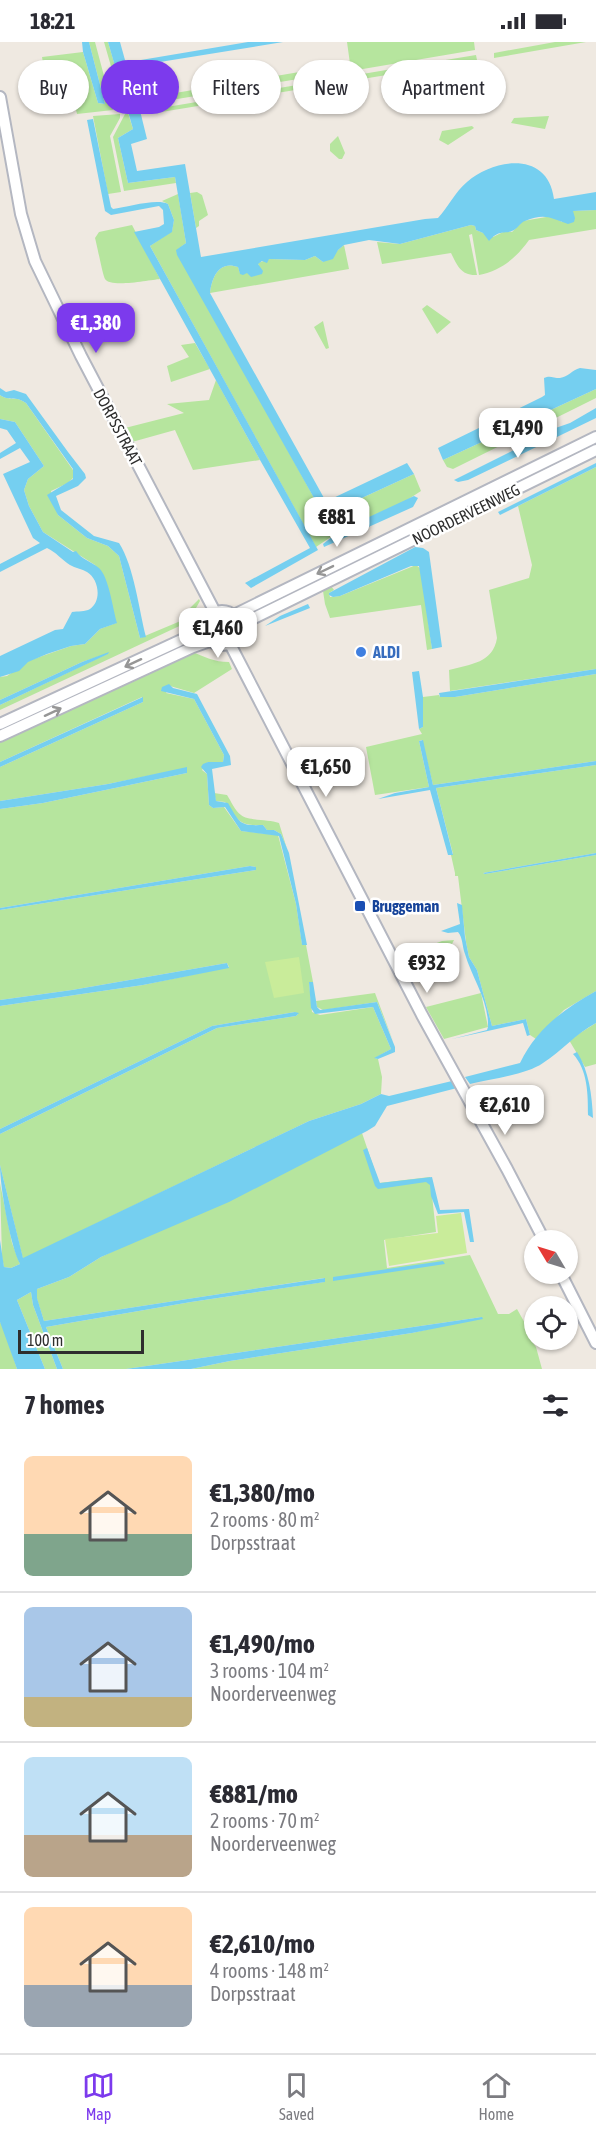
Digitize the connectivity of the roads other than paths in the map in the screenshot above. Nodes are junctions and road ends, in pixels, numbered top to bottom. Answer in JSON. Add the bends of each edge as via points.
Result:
{"nodes":[{"id":1,"x":0,"y":97,"type":"edge"},
{"id":2,"x":596,"y":437,"type":"edge"},
{"id":3,"x":596,"y":450,"type":"edge"},
{"id":4,"x":215,"y":612,"type":"junction"},
{"id":5,"x":234,"y":615,"type":"junction"},
{"id":6,"x":240,"y":628,"type":"junction"},
{"id":7,"x":205,"y":629,"type":"junction"},
{"id":8,"x":210,"y":641,"type":"junction"},
{"id":9,"x":230,"y":644,"type":"junction"},
{"id":10,"x":0,"y":724,"type":"edge"},
{"id":11,"x":0,"y":736,"type":"edge"},
{"id":12,"x":539,"y":1230,"type":"edge"},
{"id":13,"x":566,"y":1284,"type":"edge"},
{"id":14,"x":596,"y":1343,"type":"edge"}],
"edges":[{"from":1,"to":4,"type":"street","name":"DORPSSTRAAT","via":[[21,214],[35,261]]},
{"from":2,"to":5,"type":"street","name":"NOORDERVEENWEG","one_way":true},
{"from":3,"to":6,"type":"street","name":"NOORDERVEENWEG"},
{"from":4,"to":5,"type":"street"},
{"from":4,"to":7,"type":"street","via":[[209,616]]},
{"from":5,"to":6,"type":"street"},
{"from":6,"to":9,"type":"street"},
{"from":7,"to":8,"type":"street"},
{"from":7,"to":10,"type":"street","one_way":true},
{"from":8,"to":9,"type":"street","via":[[216,645]]},
{"from":11,"to":8,"type":"street","one_way":true},
{"from":9,"to":12,"type":"street","via":[[422,1015]]},
{"from":13,"to":14,"type":"street"}]}
